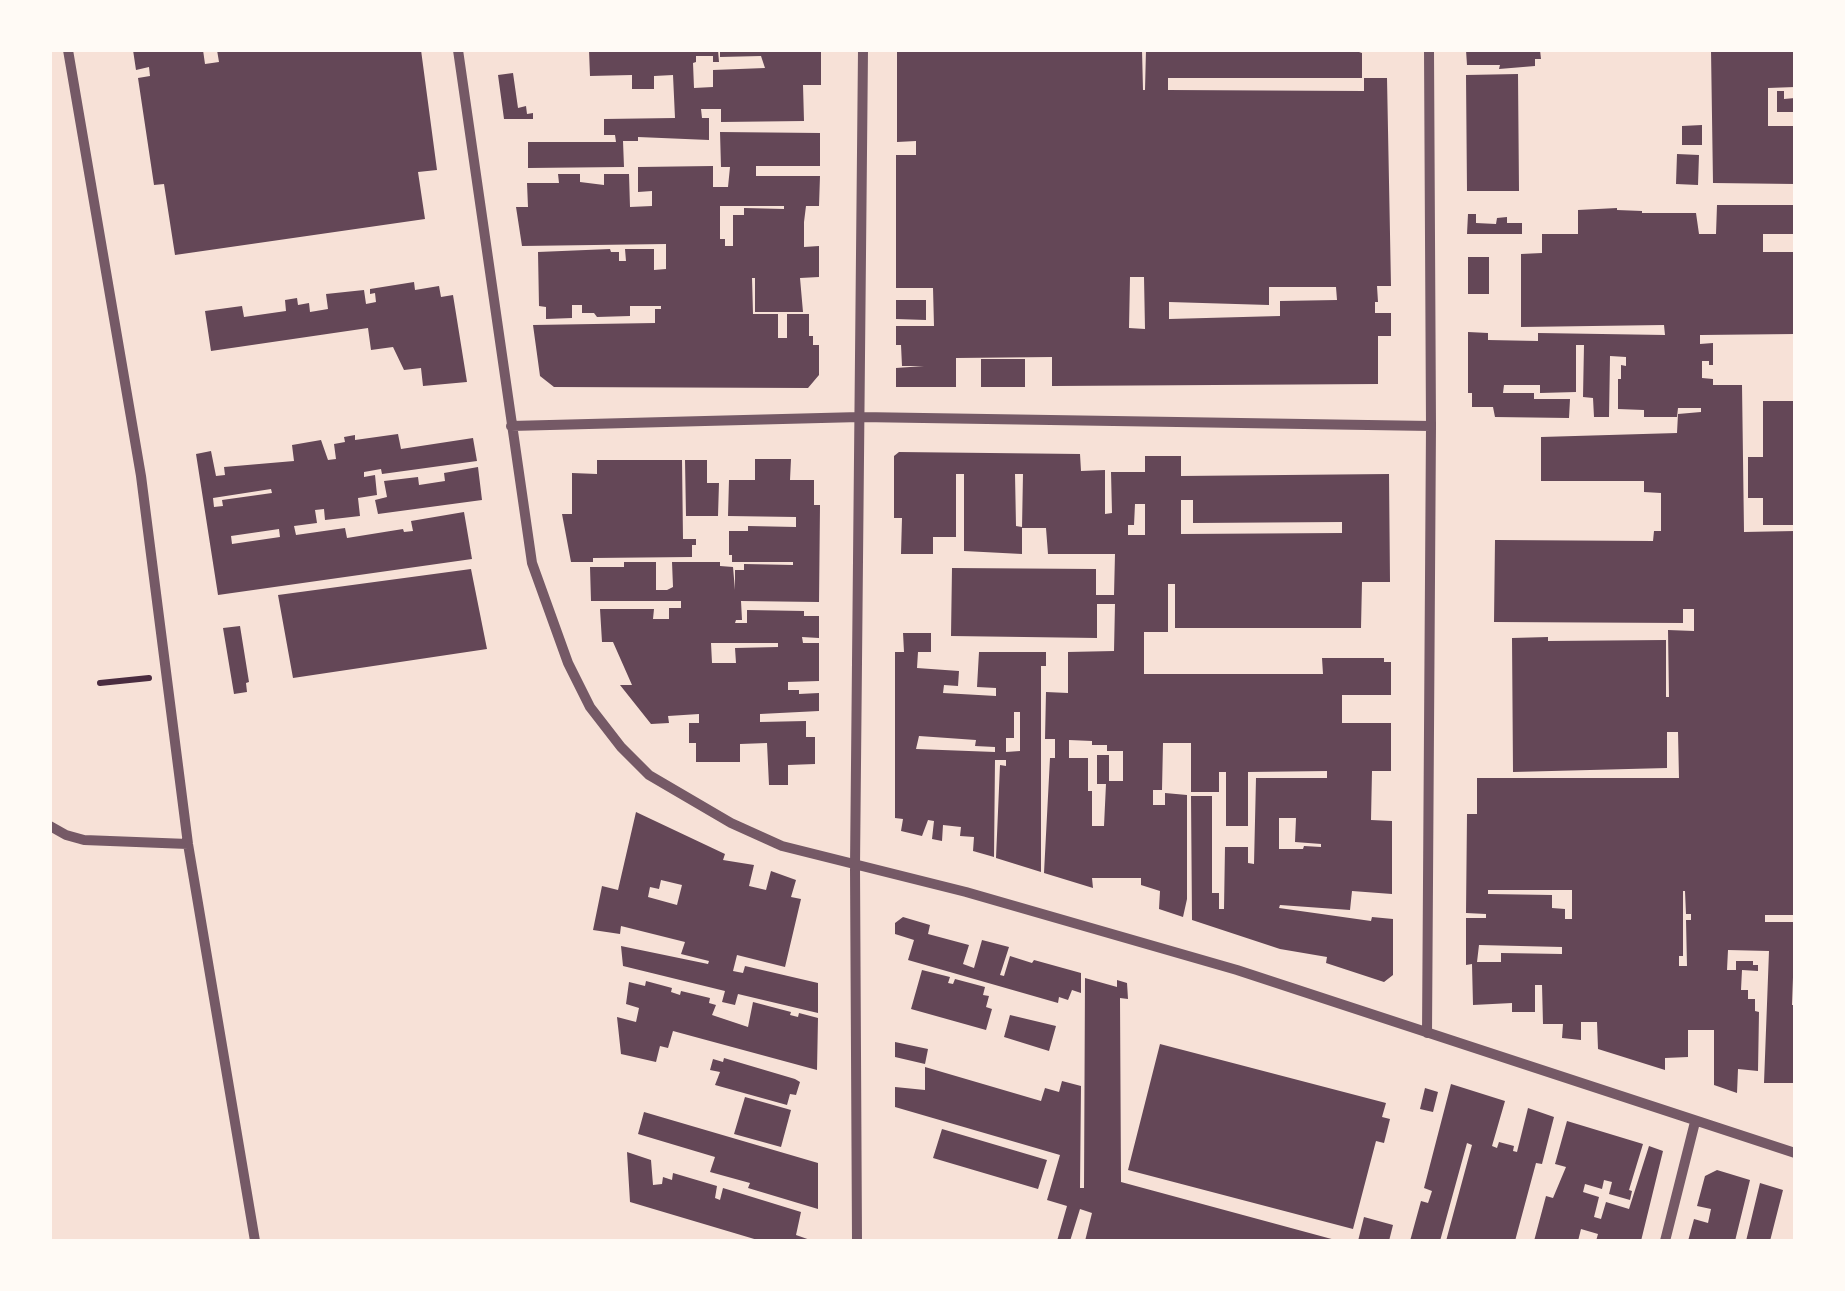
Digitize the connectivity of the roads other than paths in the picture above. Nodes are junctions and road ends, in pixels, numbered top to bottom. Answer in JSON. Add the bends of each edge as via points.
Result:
{"nodes":[{"id":1,"x":68,"y":50,"type":"edge"},
{"id":2,"x":458,"y":50,"type":"edge"},
{"id":3,"x":863,"y":50,"type":"edge"},
{"id":4,"x":1429,"y":50,"type":"edge"},
{"id":5,"x":860,"y":417,"type":"junction"},
{"id":6,"x":511,"y":426,"type":"junction"},
{"id":7,"x":1431,"y":426,"type":"junction"},
{"id":8,"x":50,"y":826,"type":"edge"},
{"id":9,"x":188,"y":844,"type":"junction"},
{"id":10,"x":855,"y":866,"type":"junction"},
{"id":11,"x":1427,"y":1034,"type":"junction"},
{"id":12,"x":1695,"y":1122,"type":"junction"},
{"id":13,"x":1795,"y":1153,"type":"edge"},
{"id":14,"x":255,"y":1241,"type":"edge"},
{"id":15,"x":857,"y":1241,"type":"edge"},
{"id":16,"x":1665,"y":1241,"type":"edge"}],
"edges":[{"from":1,"to":9,"type":"street","via":[[141,476]]},
{"from":2,"to":6,"type":"street"},
{"from":3,"to":5,"type":"street"},
{"from":4,"to":7,"type":"street"},
{"from":5,"to":6,"type":"street"},
{"from":5,"to":7,"type":"street"},
{"from":5,"to":10,"type":"street"},
{"from":6,"to":10,"type":"street","via":[[532,563],[568,663],[620,747],[650,775],[732,823],[782,846]]},
{"from":7,"to":11,"type":"street"},
{"from":8,"to":9,"type":"street","via":[[84,840]]},
{"from":9,"to":14,"type":"street"},
{"from":10,"to":11,"type":"street","via":[[1237,970]]},
{"from":10,"to":15,"type":"street"},
{"from":11,"to":12,"type":"street"},
{"from":12,"to":13,"type":"street"},
{"from":12,"to":16,"type":"street"}]}
